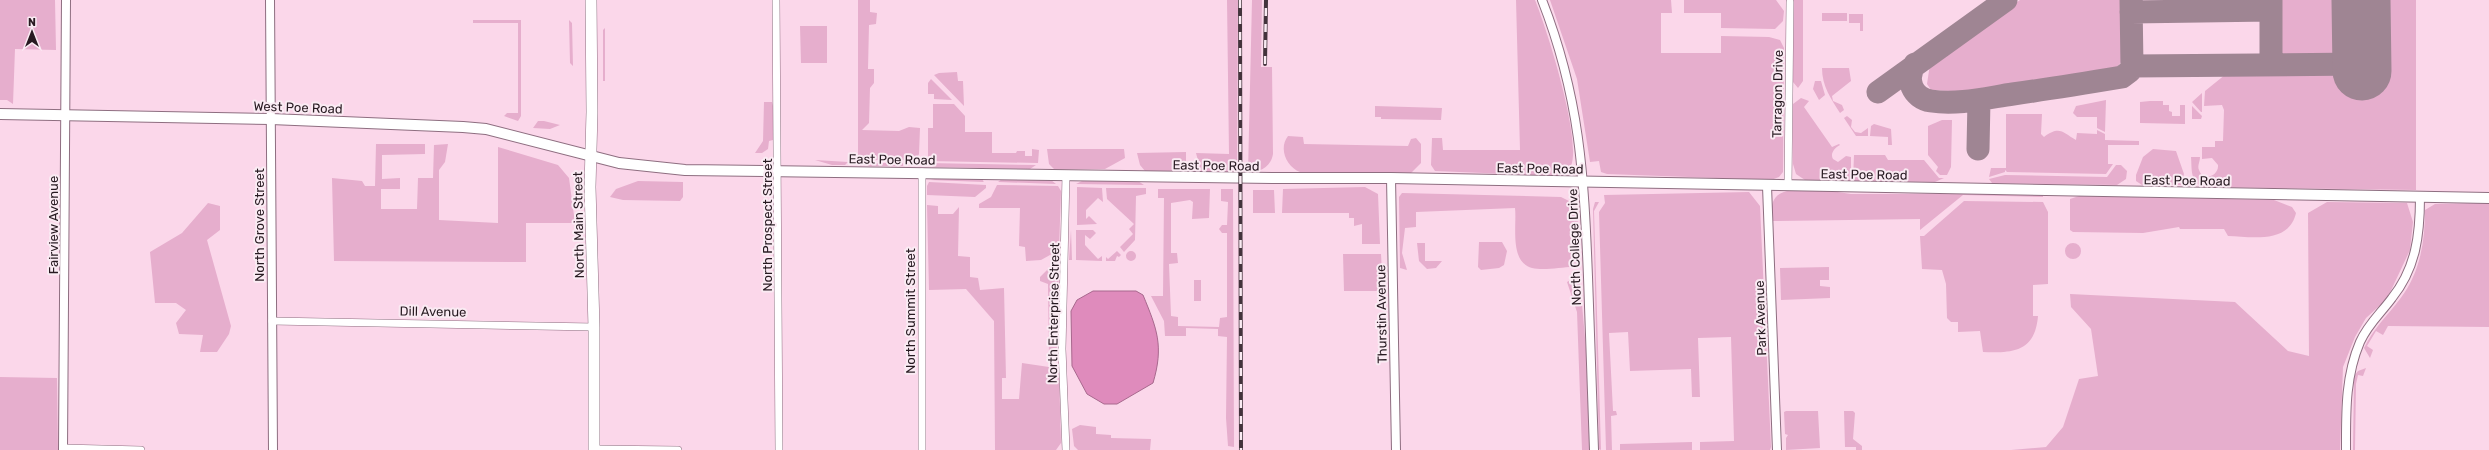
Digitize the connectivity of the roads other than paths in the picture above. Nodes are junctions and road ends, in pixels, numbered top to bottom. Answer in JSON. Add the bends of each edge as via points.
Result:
{"nodes":[{"id":1,"x":66,"y":0,"type":"edge"},
{"id":2,"x":270,"y":0,"type":"edge"},
{"id":3,"x":591,"y":0,"type":"edge"},
{"id":4,"x":776,"y":0,"type":"edge"},
{"id":5,"x":1542,"y":0,"type":"edge"},
{"id":6,"x":1790,"y":2,"type":"dead end"},
{"id":7,"x":0,"y":114,"type":"edge"},
{"id":8,"x":65,"y":116,"type":"junction"},
{"id":9,"x":271,"y":119,"type":"junction"},
{"id":10,"x":591,"y":155,"type":"junction"},
{"id":11,"x":779,"y":171,"type":"junction"},
{"id":12,"x":922,"y":172,"type":"junction"},
{"id":13,"x":1066,"y":175,"type":"junction"},
{"id":14,"x":1390,"y":178,"type":"junction"},
{"id":15,"x":1584,"y":182,"type":"junction"},
{"id":16,"x":1767,"y":186,"type":"junction"},
{"id":17,"x":1788,"y":186,"type":"junction"},
{"id":18,"x":2420,"y":197,"type":"junction"},
{"id":19,"x":2489,"y":198,"type":"edge"},
{"id":20,"x":272,"y":321,"type":"junction"},
{"id":21,"x":594,"y":327,"type":"junction"},
{"id":22,"x":63,"y":449,"type":"edge"},
{"id":23,"x":594,"y":449,"type":"edge"},
{"id":24,"x":141,"y":450,"type":"edge"},
{"id":25,"x":273,"y":450,"type":"edge"},
{"id":26,"x":678,"y":450,"type":"edge"},
{"id":27,"x":779,"y":450,"type":"edge"},
{"id":28,"x":922,"y":450,"type":"edge"},
{"id":29,"x":1066,"y":450,"type":"edge"},
{"id":30,"x":1396,"y":450,"type":"edge"},
{"id":31,"x":1594,"y":450,"type":"edge"},
{"id":32,"x":1777,"y":450,"type":"edge"},
{"id":33,"x":2346,"y":450,"type":"edge"}],
"edges":[{"from":1,"to":8,"type":"street","name":"Fairview Avenue"},
{"from":2,"to":9,"type":"street","name":"North Grove Street"},
{"from":3,"to":10,"type":"main road","name":"North Main Street"},
{"from":4,"to":11,"type":"street","name":"North Prospect Street"},
{"from":5,"to":15,"type":"street","name":"North College Drive","via":[[1558,43],[1571,93]]},
{"from":6,"to":17,"type":"street","name":"Tarragon Drive"},
{"from":7,"to":8,"type":"main road","name":"West Poe Road"},
{"from":8,"to":9,"type":"main road","name":"West Poe Road"},
{"from":8,"to":22,"type":"street","name":"Fairview Avenue"},
{"from":9,"to":10,"type":"main road","name":"West Poe Road","via":[[486,129]]},
{"from":9,"to":20,"type":"street","name":"North Grove Street"},
{"from":10,"to":11,"type":"main road","name":"East Poe Road","via":[[619,162],[685,170]]},
{"from":10,"to":21,"type":"main road","name":"North Main Street"},
{"from":11,"to":12,"type":"main road","name":"East Poe Road"},
{"from":11,"to":27,"type":"street","name":"North Prospect Street"},
{"from":12,"to":13,"type":"main road","name":"East Poe Road"},
{"from":12,"to":28,"type":"street","name":"North Summit Street"},
{"from":13,"to":14,"type":"main road","name":"East Poe Road"},
{"from":13,"to":29,"type":"street","name":"North Enterprise Street","via":[[1062,349]]},
{"from":14,"to":15,"type":"main road","name":"East Poe Road"},
{"from":14,"to":30,"type":"street","name":"Thurstin Avenue"},
{"from":15,"to":16,"type":"main road","name":"East Poe Road"},
{"from":15,"to":31,"type":"street","name":"North College Drive"},
{"from":16,"to":17,"type":"main road","name":"East Poe Road"},
{"from":16,"to":32,"type":"street","name":"Park Avenue"},
{"from":17,"to":18,"type":"main road","name":"East Poe Road"},
{"from":18,"to":19,"type":"main road","name":"East Poe Road"},
{"from":18,"to":33,"type":"street","via":[[2419,240],[2411,265],[2400,288],[2366,330],[2351,368],[2346,400]]},
{"from":20,"to":21,"type":"street","name":"Dill Avenue"},
{"from":20,"to":25,"type":"street","name":"North Grove Street"},
{"from":21,"to":23,"type":"main road","name":"North Main Street"},
{"from":22,"to":24,"type":"street"},
{"from":23,"to":26,"type":"street"}]}
